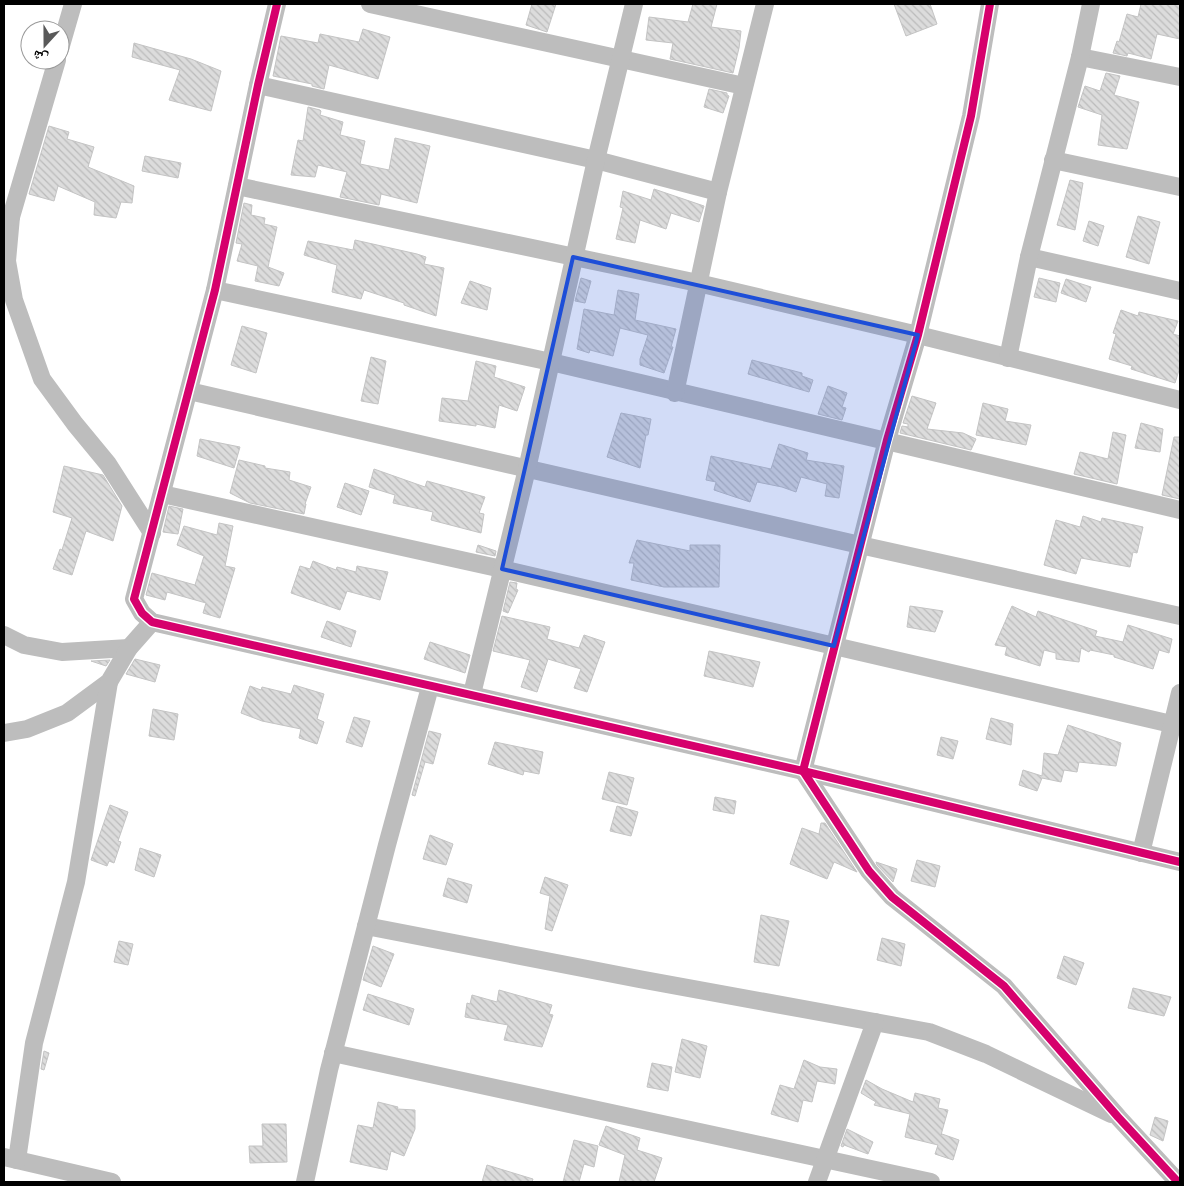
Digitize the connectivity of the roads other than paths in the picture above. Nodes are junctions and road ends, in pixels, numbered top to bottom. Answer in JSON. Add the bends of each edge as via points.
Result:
{"nodes":[{"id":1,"x":73,"y":4,"type":"edge"},
{"id":2,"x":277,"y":4,"type":"edge"},
{"id":3,"x":370,"y":4,"type":"edge"},
{"id":4,"x":634,"y":4,"type":"edge"},
{"id":5,"x":765,"y":4,"type":"edge"},
{"id":6,"x":990,"y":4,"type":"edge"},
{"id":7,"x":1091,"y":4,"type":"edge"},
{"id":8,"x":68,"y":20,"type":"edge"},
{"id":9,"x":1080,"y":56,"type":"junction"},
{"id":10,"x":619,"y":59,"type":"junction"},
{"id":11,"x":54,"y":70,"type":"edge"},
{"id":12,"x":1180,"y":78,"type":"edge"},
{"id":13,"x":258,"y":85,"type":"junction"},
{"id":14,"x":744,"y":86,"type":"junction"},
{"id":15,"x":596,"y":160,"type":"junction"},
{"id":16,"x":1053,"y":160,"type":"junction"},
{"id":17,"x":237,"y":186,"type":"junction"},
{"id":18,"x":1180,"y":187,"type":"edge"},
{"id":19,"x":718,"y":192,"type":"junction"},
{"id":20,"x":7,"y":216,"type":"edge"},
{"id":21,"x":1029,"y":257,"type":"junction"},
{"id":22,"x":574,"y":258,"type":"junction"},
{"id":23,"x":698,"y":283,"type":"junction"},
{"id":24,"x":215,"y":290,"type":"junction"},
{"id":25,"x":1180,"y":291,"type":"edge"},
{"id":26,"x":918,"y":335,"type":"junction"},
{"id":27,"x":1008,"y":358,"type":"junction"},
{"id":28,"x":551,"y":362,"type":"junction"},
{"id":29,"x":189,"y":391,"type":"junction"},
{"id":30,"x":675,"y":393,"type":"junction"},
{"id":31,"x":1180,"y":400,"type":"edge"},
{"id":32,"x":887,"y":440,"type":"junction"},
{"id":33,"x":527,"y":469,"type":"junction"},
{"id":34,"x":162,"y":494,"type":"junction"},
{"id":35,"x":1180,"y":510,"type":"edge"},
{"id":36,"x":152,"y":532,"type":"junction"},
{"id":37,"x":860,"y":545,"type":"junction"},
{"id":38,"x":502,"y":569,"type":"junction"},
{"id":39,"x":1180,"y":616,"type":"edge"},
{"id":40,"x":152,"y":622,"type":"junction"},
{"id":41,"x":4,"y":635,"type":"edge"},
{"id":42,"x":834,"y":646,"type":"junction"},
{"id":43,"x":129,"y":648,"type":"junction"},
{"id":44,"x":109,"y":682,"type":"junction"},
{"id":45,"x":430,"y":686,"type":"junction"},
{"id":46,"x":1180,"y":693,"type":"edge"},
{"id":47,"x":472,"y":694,"type":"junction"},
{"id":48,"x":1177,"y":725,"type":"edge"},
{"id":49,"x":4,"y":733,"type":"edge"},
{"id":50,"x":803,"y":771,"type":"junction"},
{"id":51,"x":1141,"y":853,"type":"junction"},
{"id":52,"x":1180,"y":862,"type":"edge"},
{"id":53,"x":366,"y":926,"type":"junction"},
{"id":54,"x":875,"y":1022,"type":"junction"},
{"id":55,"x":334,"y":1053,"type":"junction"},
{"id":56,"x":1118,"y":1117,"type":"junction"},
{"id":57,"x":10,"y":1159,"type":"edge"},
{"id":58,"x":826,"y":1160,"type":"junction"},
{"id":59,"x":112,"y":1182,"type":"edge"},
{"id":60,"x":305,"y":1182,"type":"edge"},
{"id":61,"x":816,"y":1182,"type":"edge"},
{"id":62,"x":931,"y":1182,"type":"edge"},
{"id":63,"x":1178,"y":1182,"type":"edge"}],
"edges":[{"from":1,"to":8,"type":"street"},
{"from":2,"to":13,"type":"street"},
{"from":3,"to":10,"type":"street"},
{"from":4,"to":10,"type":"street"},
{"from":5,"to":14,"type":"street"},
{"from":6,"to":26,"type":"street","via":[[971,116]]},
{"from":7,"to":9,"type":"street"},
{"from":9,"to":12,"type":"street"},
{"from":9,"to":16,"type":"street"},
{"from":10,"to":14,"type":"street"},
{"from":10,"to":15,"type":"street"},
{"from":11,"to":20,"type":"street"},
{"from":13,"to":15,"type":"street"},
{"from":13,"to":17,"type":"street"},
{"from":14,"to":19,"type":"street"},
{"from":15,"to":19,"type":"street"},
{"from":15,"to":22,"type":"street"},
{"from":16,"to":18,"type":"street"},
{"from":16,"to":21,"type":"street"},
{"from":17,"to":22,"type":"street"},
{"from":17,"to":24,"type":"street"},
{"from":19,"to":23,"type":"street"},
{"from":20,"to":36,"type":"street","via":[[7,261],[14,300],[42,379],[108,464]]},
{"from":21,"to":25,"type":"street"},
{"from":21,"to":27,"type":"street"},
{"from":22,"to":23,"type":"street"},
{"from":22,"to":28,"type":"street"},
{"from":23,"to":26,"type":"street"},
{"from":23,"to":30,"type":"street"},
{"from":24,"to":28,"type":"street"},
{"from":24,"to":29,"type":"street"},
{"from":26,"to":27,"type":"street"},
{"from":26,"to":32,"type":"street"},
{"from":27,"to":31,"type":"street"},
{"from":28,"to":30,"type":"street"},
{"from":28,"to":33,"type":"street"},
{"from":29,"to":33,"type":"street"},
{"from":29,"to":34,"type":"street"},
{"from":30,"to":32,"type":"street"},
{"from":32,"to":35,"type":"street"},
{"from":32,"to":37,"type":"street"},
{"from":33,"to":37,"type":"street"},
{"from":33,"to":38,"type":"street"},
{"from":34,"to":36,"type":"street"},
{"from":34,"to":38,"type":"street"},
{"from":36,"to":40,"type":"street","via":[[134,599]]},
{"from":37,"to":39,"type":"street"},
{"from":37,"to":42,"type":"street"},
{"from":38,"to":42,"type":"street"},
{"from":38,"to":47,"type":"street"},
{"from":40,"to":43,"type":"street"},
{"from":40,"to":45,"type":"street"},
{"from":41,"to":43,"type":"street","via":[[24,645],[62,652]]},
{"from":42,"to":48,"type":"street"},
{"from":42,"to":50,"type":"street"},
{"from":43,"to":44,"type":"street"},
{"from":44,"to":49,"type":"street","via":[[67,713],[27,729]]},
{"from":44,"to":57,"type":"street","via":[[76,882],[34,1043]]},
{"from":45,"to":47,"type":"street"},
{"from":45,"to":53,"type":"street"},
{"from":46,"to":48,"type":"street"},
{"from":47,"to":50,"type":"street"},
{"from":48,"to":51,"type":"street"},
{"from":50,"to":51,"type":"street"},
{"from":50,"to":56,"type":"street","via":[[868,871],[892,897],[1004,986]]},
{"from":51,"to":52,"type":"street"},
{"from":53,"to":54,"type":"street"},
{"from":53,"to":55,"type":"street"},
{"from":54,"to":56,"type":"street","via":[[929,1032],[956,1041]]},
{"from":54,"to":58,"type":"street"},
{"from":55,"to":58,"type":"street"},
{"from":55,"to":60,"type":"street"},
{"from":56,"to":63,"type":"street"},
{"from":57,"to":59,"type":"street"},
{"from":58,"to":61,"type":"street"},
{"from":58,"to":62,"type":"street"}]}
